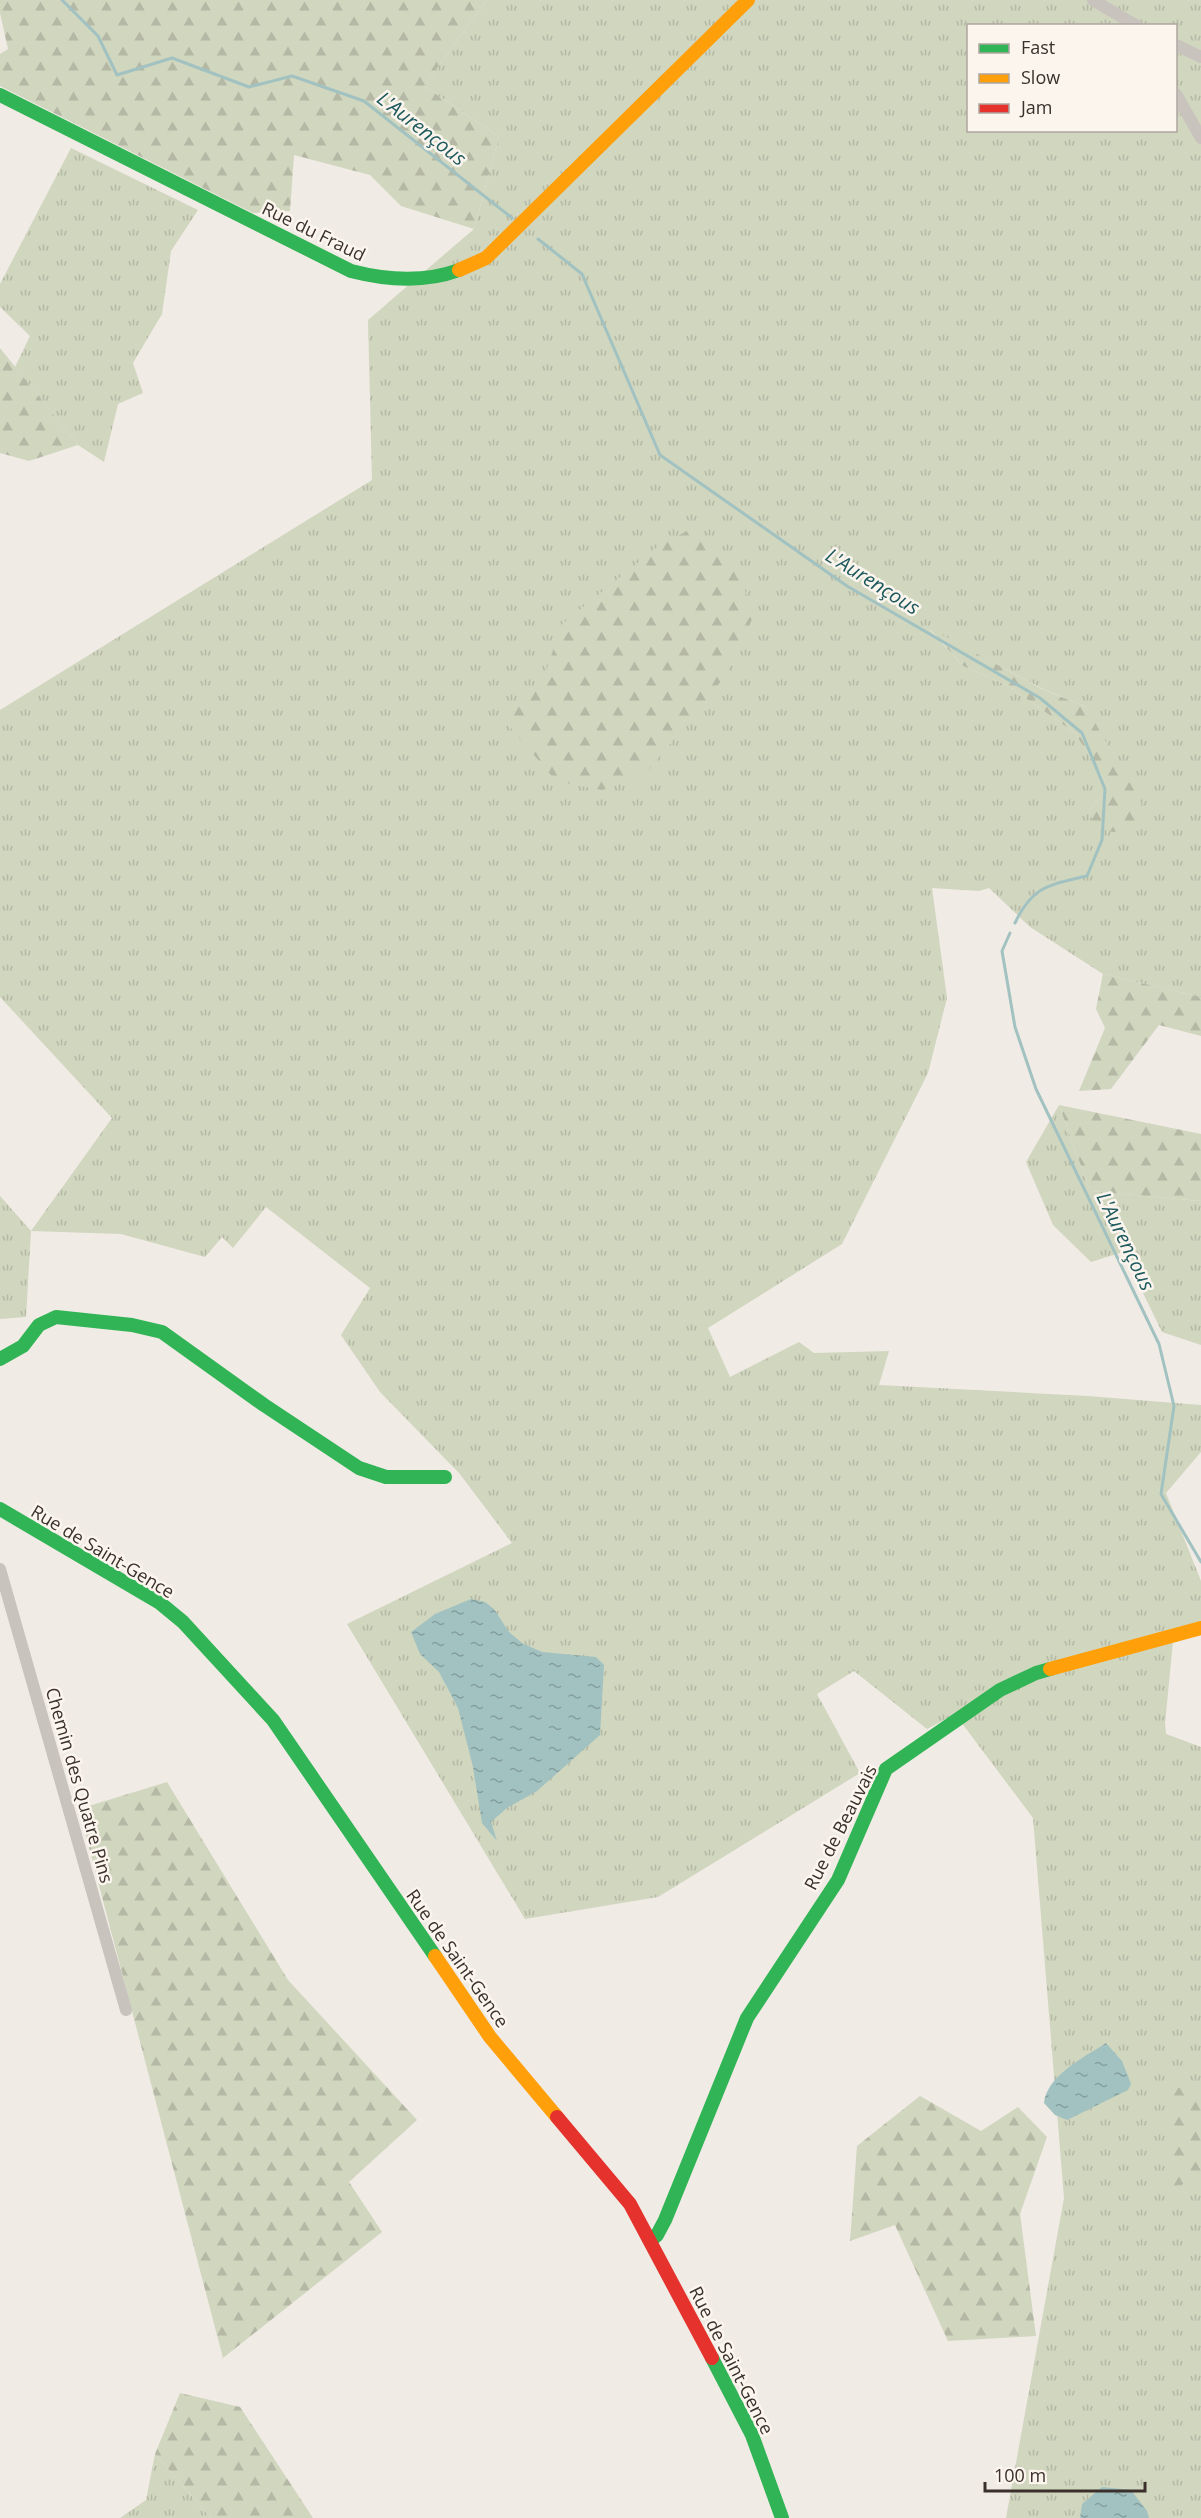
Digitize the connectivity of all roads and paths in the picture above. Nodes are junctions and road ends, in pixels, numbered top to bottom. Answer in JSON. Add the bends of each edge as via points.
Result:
{"nodes":[{"id":1,"x":748,"y":0,"type":"edge"},
{"id":2,"x":1093,"y":0,"type":"edge"},
{"id":3,"x":1134,"y":24,"type":"edge"},
{"id":4,"x":1177,"y":45,"type":"edge"},
{"id":5,"x":1201,"y":57,"type":"edge"},
{"id":6,"x":0,"y":95,"type":"edge"},
{"id":7,"x":1177,"y":96,"type":"edge"},
{"id":8,"x":1201,"y":138,"type":"edge"},
{"id":9,"x":0,"y":1359,"type":"edge"},
{"id":10,"x":445,"y":1477,"type":"dead end"},
{"id":11,"x":0,"y":1509,"type":"edge"},
{"id":12,"x":0,"y":1569,"type":"edge"},
{"id":13,"x":1201,"y":1628,"type":"edge"},
{"id":14,"x":126,"y":2010,"type":"dead end"},
{"id":15,"x":651,"y":2240,"type":"junction"},
{"id":16,"x":782,"y":2518,"type":"edge"}],
"edges":[{"from":1,"to":6,"type":"street","name":"Rue du Fraud","via":[[486,258],[471,267],[435,276],[368,276],[351,271]]},
{"from":2,"to":3,"type":"street"},
{"from":4,"to":5,"type":"street"},
{"from":7,"to":8,"type":"street"},
{"from":9,"to":10,"type":"street","via":[[23,1346],[39,1325],[56,1317],[132,1324],[162,1332],[359,1468],[386,1477]]},
{"from":11,"to":15,"type":"street","name":"Rue de Saint-Gence","via":[[160,1603],[183,1622],[273,1720],[490,2037],[602,2168]]},
{"from":12,"to":14,"type":"street","name":"Chemin des Quatre Pins"},
{"from":13,"to":15,"type":"street","name":"Rue de Beauvais","via":[[1036,1673],[1000,1690],[886,1769],[838,1880],[747,2018],[665,2220]]},
{"from":15,"to":16,"type":"street","name":"Rue de Saint-Gence","via":[[752,2435]]}]}
